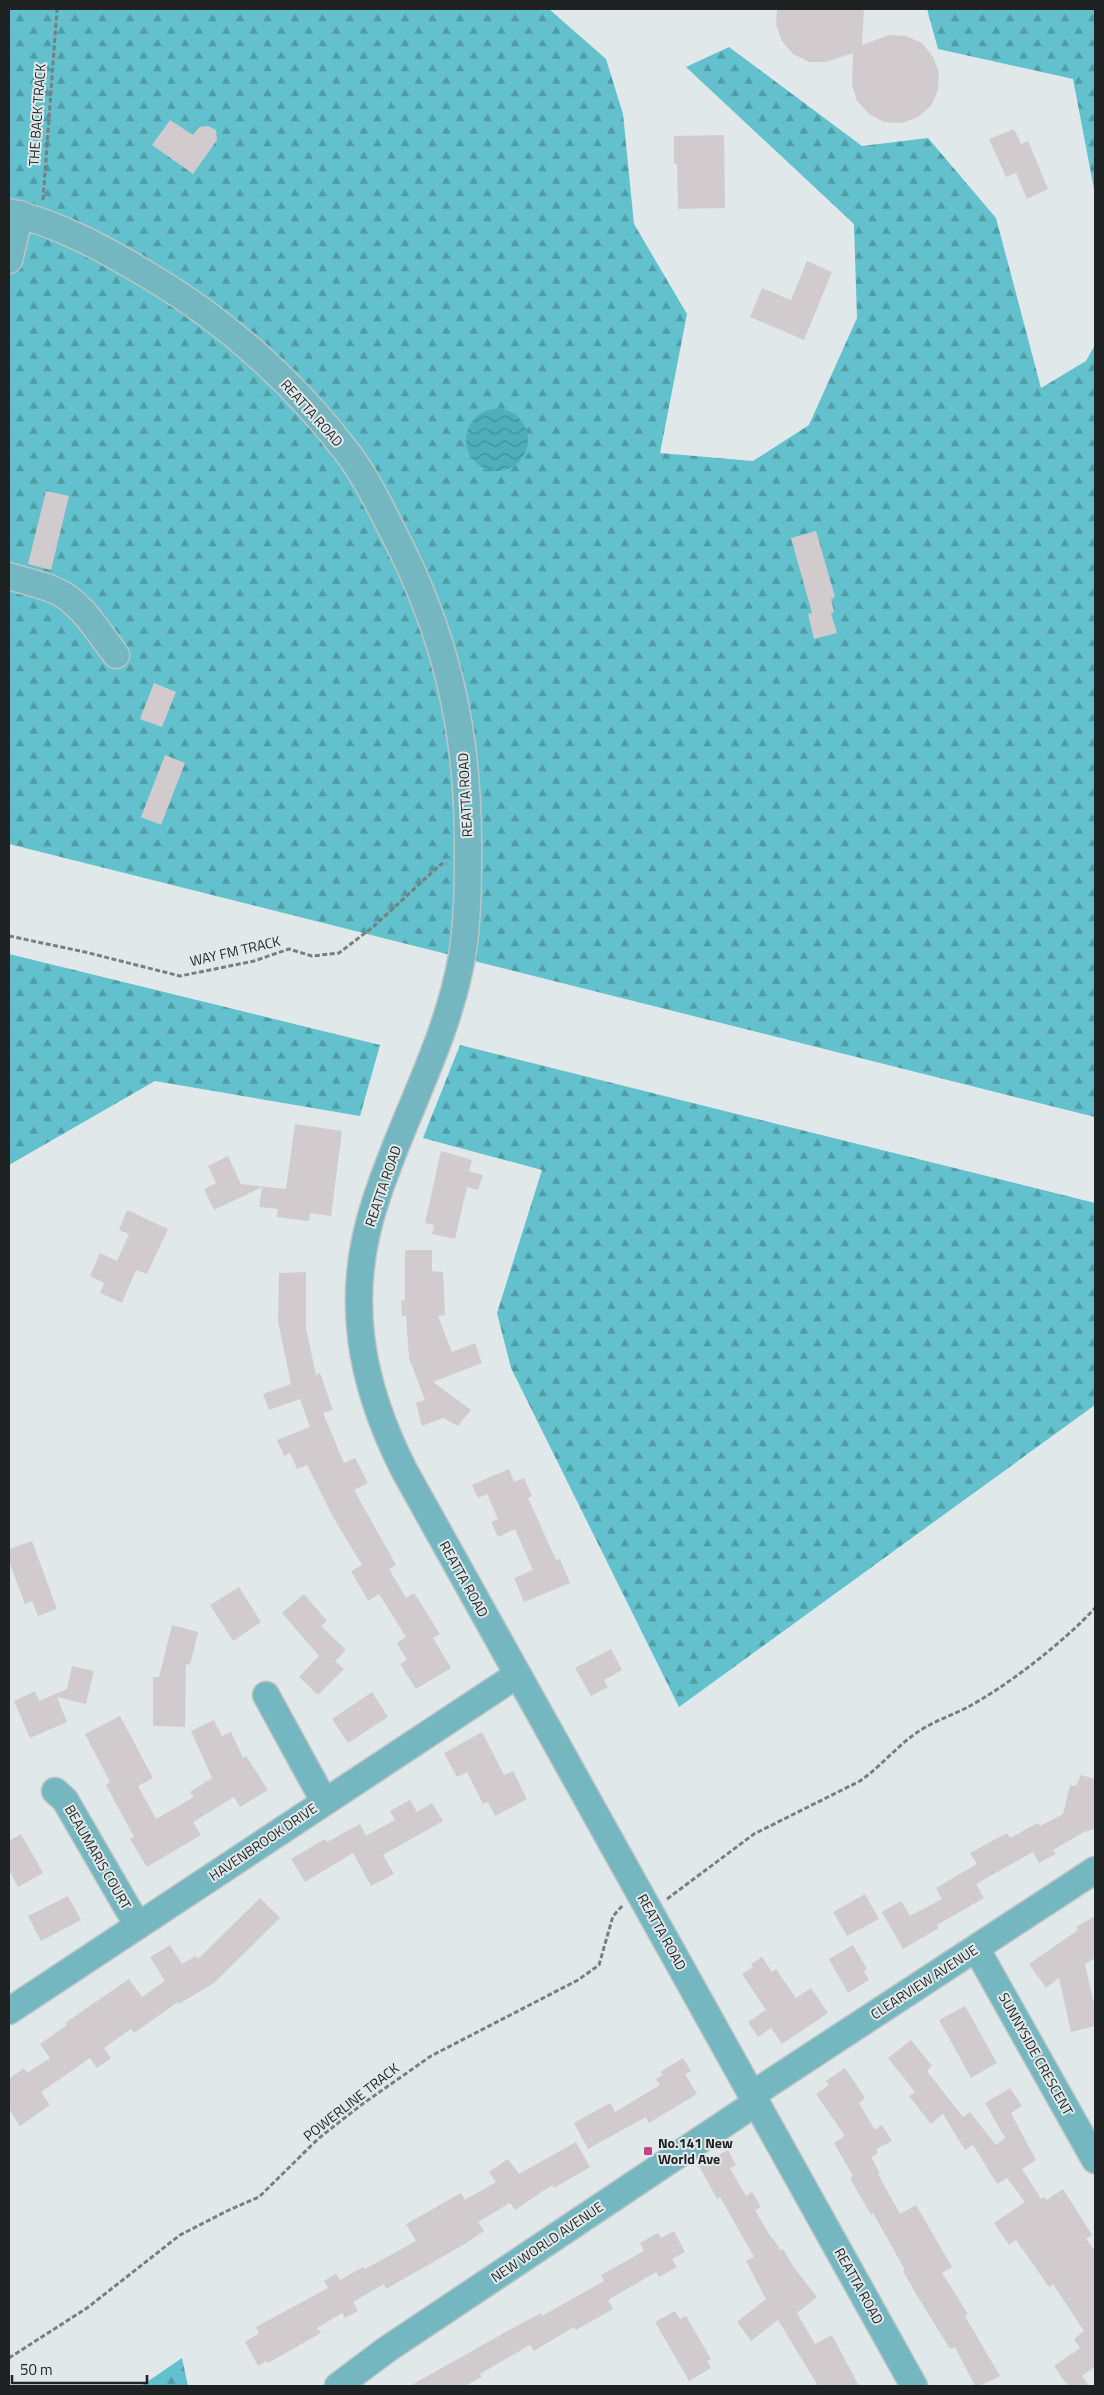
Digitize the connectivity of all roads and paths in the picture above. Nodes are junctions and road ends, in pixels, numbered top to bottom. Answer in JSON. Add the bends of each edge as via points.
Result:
{"nodes":[{"id":1,"x":57,"y":9,"type":"edge"},
{"id":2,"x":23,"y":216,"type":"edge"},
{"id":3,"x":9,"y":260,"type":"edge"},
{"id":4,"x":9,"y":576,"type":"edge"},
{"id":5,"x":116,"y":655,"type":"dead end"},
{"id":6,"x":468,"y":864,"type":"junction"},
{"id":7,"x":9,"y":936,"type":"edge"},
{"id":8,"x":1095,"y":1608,"type":"edge"},
{"id":9,"x":517,"y":1675,"type":"junction"},
{"id":10,"x":266,"y":1696,"type":"dead end"},
{"id":11,"x":55,"y":1791,"type":"dead end"},
{"id":12,"x":324,"y":1801,"type":"junction"},
{"id":13,"x":1095,"y":1870,"type":"edge"},
{"id":14,"x":646,"y":1904,"type":"junction"},
{"id":15,"x":138,"y":1926,"type":"junction"},
{"id":16,"x":976,"y":1948,"type":"junction"},
{"id":17,"x":9,"y":2011,"type":"edge"},
{"id":18,"x":755,"y":2098,"type":"junction"},
{"id":19,"x":1095,"y":2160,"type":"edge"},
{"id":20,"x":9,"y":2358,"type":"edge"},
{"id":21,"x":338,"y":2386,"type":"edge"},
{"id":22,"x":914,"y":2386,"type":"edge"}],
"edges":[{"from":1,"to":2,"type":"path","name":"THE BACK TRACK"},
{"from":2,"to":3,"type":"street"},
{"from":2,"to":6,"type":"street","name":"REATTA ROAD","via":[[126,261],[225,327],[295,393],[352,458],[415,574],[440,640],[457,711],[466,774]]},
{"from":4,"to":5,"type":"street","via":[[55,590],[73,602]]},
{"from":6,"to":7,"type":"path","name":"WAY FM TRACK","via":[[441,864],[373,928],[339,953],[312,956],[289,949],[254,961],[180,976]]},
{"from":6,"to":9,"type":"street","name":"REATTA ROAD","via":[[462,955],[451,1000],[433,1057],[375,1202],[362,1252],[358,1303],[362,1352],[386,1435]]},
{"from":8,"to":14,"type":"path","name":"POWERLINE TRACK","via":[[1056,1644],[992,1692],[913,1735],[860,1781],[754,1834]]},
{"from":9,"to":12,"type":"street","name":"HAVENBROOK DRIVE"},
{"from":9,"to":14,"type":"street","name":"REATTA ROAD"},
{"from":10,"to":12,"type":"street"},
{"from":11,"to":15,"type":"street","name":"BEAUMARIS COURT","via":[[65,1800]]},
{"from":12,"to":15,"type":"street","name":"HAVENBROOK DRIVE"},
{"from":13,"to":16,"type":"street","name":"CLEARVIEW AVENUE"},
{"from":14,"to":18,"type":"street","name":"REATTA ROAD"},
{"from":14,"to":20,"type":"path","name":"POWERLINE TRACK","via":[[624,1905],[613,1916],[599,1964],[578,1980],[431,2056],[319,2138],[259,2197],[180,2235],[87,2308]]},
{"from":15,"to":17,"type":"street","name":"HAVENBROOK DRIVE"},
{"from":16,"to":18,"type":"street","name":"CLEARVIEW AVENUE"},
{"from":16,"to":19,"type":"street","name":"SUNNYSIDE CRESCENT"},
{"from":18,"to":21,"type":"street","name":"NEW WORLD AVENUE"},
{"from":18,"to":22,"type":"street","name":"REATTA ROAD"}]}
